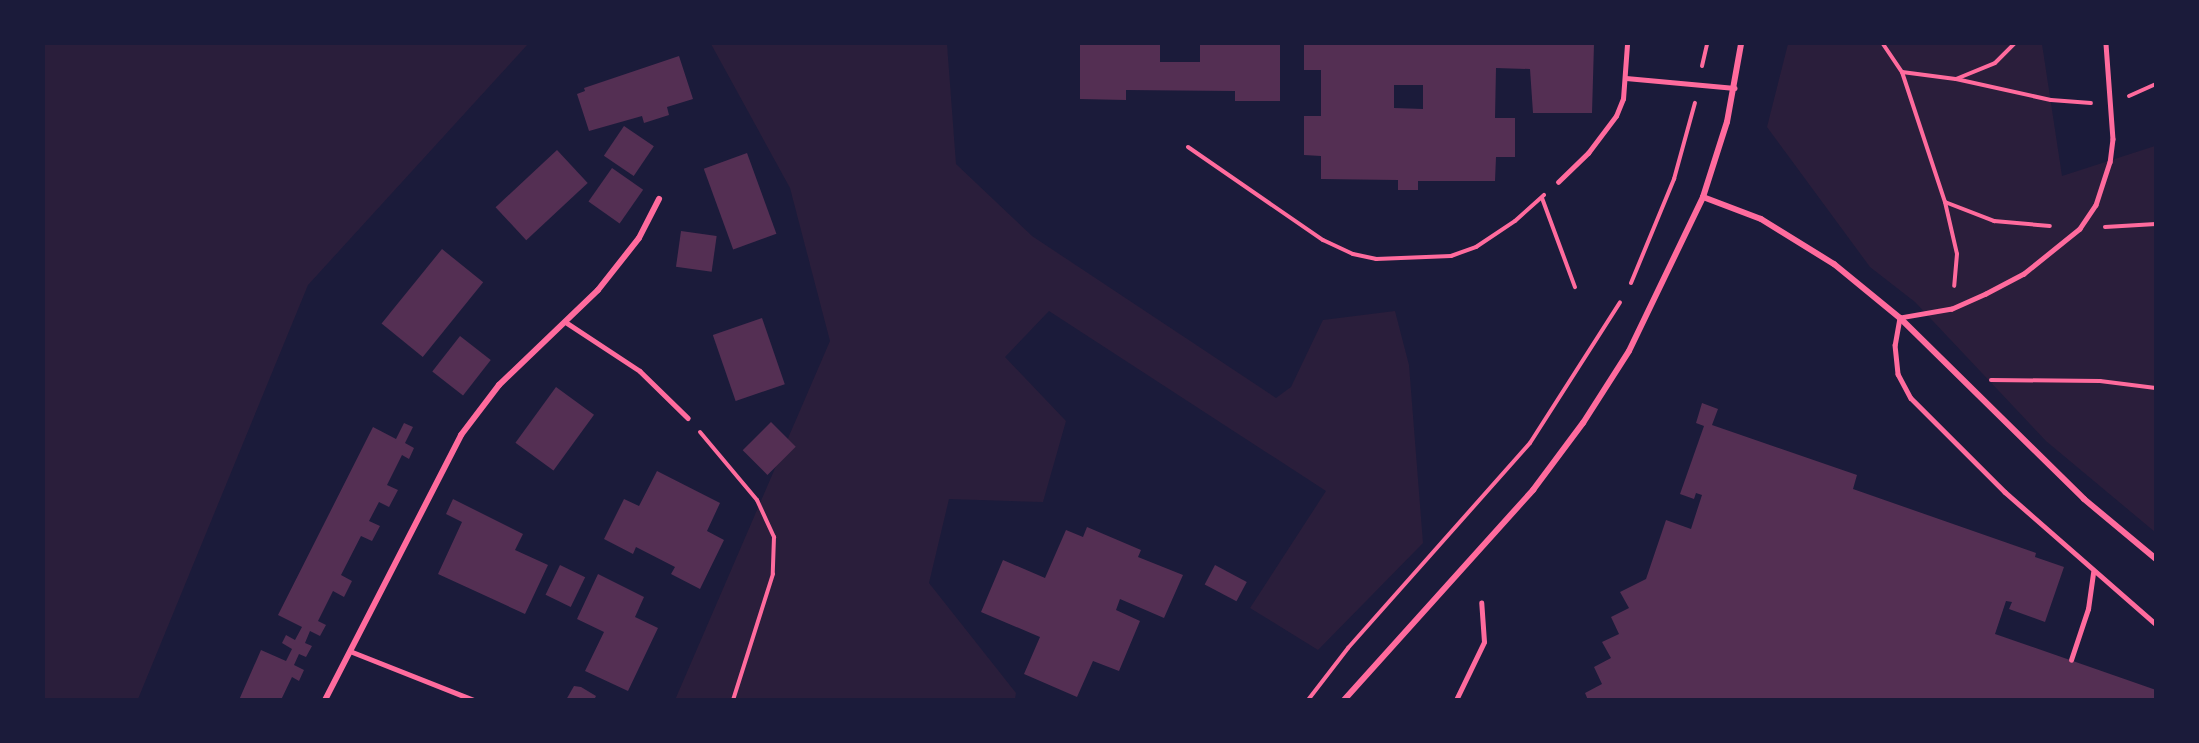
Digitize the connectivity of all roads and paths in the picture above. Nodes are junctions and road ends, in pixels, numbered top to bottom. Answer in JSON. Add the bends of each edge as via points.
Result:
{"nodes":[{"id":1,"x":1627,"y":44,"type":"edge"},
{"id":2,"x":1707,"y":44,"type":"edge"},
{"id":3,"x":1741,"y":44,"type":"edge"},
{"id":4,"x":1882,"y":44,"type":"edge"},
{"id":5,"x":2014,"y":44,"type":"edge"},
{"id":6,"x":2106,"y":44,"type":"edge"},
{"id":7,"x":1902,"y":72,"type":"junction"},
{"id":8,"x":1626,"y":78,"type":"junction"},
{"id":9,"x":1956,"y":80,"type":"junction"},
{"id":10,"x":2156,"y":84,"type":"edge"},
{"id":11,"x":1699,"y":85,"type":"junction"},
{"id":12,"x":1734,"y":88,"type":"junction"},
{"id":13,"x":2111,"y":104,"type":"junction"},
{"id":14,"x":1188,"y":147,"type":"dead end"},
{"id":15,"x":1558,"y":182,"type":"joint"},
{"id":16,"x":1703,"y":197,"type":"junction"},
{"id":17,"x":1542,"y":198,"type":"junction"},
{"id":18,"x":659,"y":199,"type":"dead end"},
{"id":19,"x":1945,"y":202,"type":"junction"},
{"id":20,"x":2156,"y":224,"type":"edge"},
{"id":21,"x":2080,"y":229,"type":"junction"},
{"id":22,"x":1631,"y":283,"type":"dead end"},
{"id":23,"x":1575,"y":287,"type":"dead end"},
{"id":24,"x":1620,"y":302,"type":"dead end"},
{"id":25,"x":1952,"y":309,"type":"junction"},
{"id":26,"x":1900,"y":318,"type":"junction"},
{"id":27,"x":567,"y":323,"type":"junction"},
{"id":28,"x":1964,"y":379,"type":"junction"},
{"id":29,"x":2156,"y":388,"type":"edge"},
{"id":30,"x":688,"y":418,"type":"joint"},
{"id":31,"x":2156,"y":559,"type":"edge"},
{"id":32,"x":2093,"y":572,"type":"junction"},
{"id":33,"x":1481,"y":603,"type":"dead end"},
{"id":34,"x":2156,"y":624,"type":"edge"},
{"id":35,"x":350,"y":651,"type":"junction"},
{"id":36,"x":2071,"y":660,"type":"dead end"},
{"id":37,"x":325,"y":699,"type":"edge"},
{"id":38,"x":474,"y":699,"type":"edge"},
{"id":39,"x":733,"y":699,"type":"edge"},
{"id":40,"x":1308,"y":699,"type":"edge"},
{"id":41,"x":1344,"y":699,"type":"edge"},
{"id":42,"x":1456,"y":699,"type":"edge"}],
"edges":[{"from":1,"to":8,"type":"lane"},
{"from":2,"to":11,"type":"path"},
{"from":3,"to":12,"type":"street"},
{"from":4,"to":7,"type":"path"},
{"from":5,"to":9,"type":"path","via":[[1995,63]]},
{"from":6,"to":13,"type":"lane"},
{"from":7,"to":9,"type":"path"},
{"from":7,"to":19,"type":"path"},
{"from":8,"to":11,"type":"lane"},
{"from":8,"to":15,"type":"lane","via":[[1623,99],[1605,133]]},
{"from":9,"to":13,"type":"path","via":[[2051,100]]},
{"from":10,"to":13,"type":"path"},
{"from":11,"to":12,"type":"lane"},
{"from":11,"to":22,"type":"path","via":[[1674,179]]},
{"from":12,"to":16,"type":"street"},
{"from":13,"to":21,"type":"lane","via":[[2110,162],[2096,205]]},
{"from":14,"to":17,"type":"path","via":[[1323,240],[1353,254],[1376,259],[1451,256],[1476,247]]},
{"from":15,"to":17,"type":"path"},
{"from":16,"to":26,"type":"street","via":[[1761,219],[1796,238]]},
{"from":16,"to":41,"type":"street","via":[[1649,315],[1583,423],[1533,490]]},
{"from":17,"to":23,"type":"path"},
{"from":18,"to":27,"type":"street","via":[[639,238]]},
{"from":19,"to":21,"type":"path","via":[[1994,221]]},
{"from":19,"to":25,"type":"path","via":[[1957,254]]},
{"from":20,"to":21,"type":"path"},
{"from":21,"to":25,"type":"lane","via":[[2024,274]]},
{"from":24,"to":40,"type":"path","via":[[1530,443],[1356,639]]},
{"from":25,"to":26,"type":"lane"},
{"from":26,"to":28,"type":"street"},
{"from":26,"to":32,"type":"lane","via":[[1895,345],[1898,374],[1911,398]]},
{"from":27,"to":30,"type":"lane","via":[[640,371]]},
{"from":27,"to":35,"type":"street","via":[[498,385],[461,435]]},
{"from":28,"to":29,"type":"path","via":[[2100,381]]},
{"from":28,"to":31,"type":"street","via":[[2084,499]]},
{"from":30,"to":39,"type":"path","via":[[757,500],[774,537],[773,574]]},
{"from":32,"to":34,"type":"lane"},
{"from":32,"to":36,"type":"lane","via":[[2088,609]]},
{"from":33,"to":42,"type":"lane","via":[[1484,642]]},
{"from":35,"to":37,"type":"street"},
{"from":35,"to":38,"type":"lane"}]}
